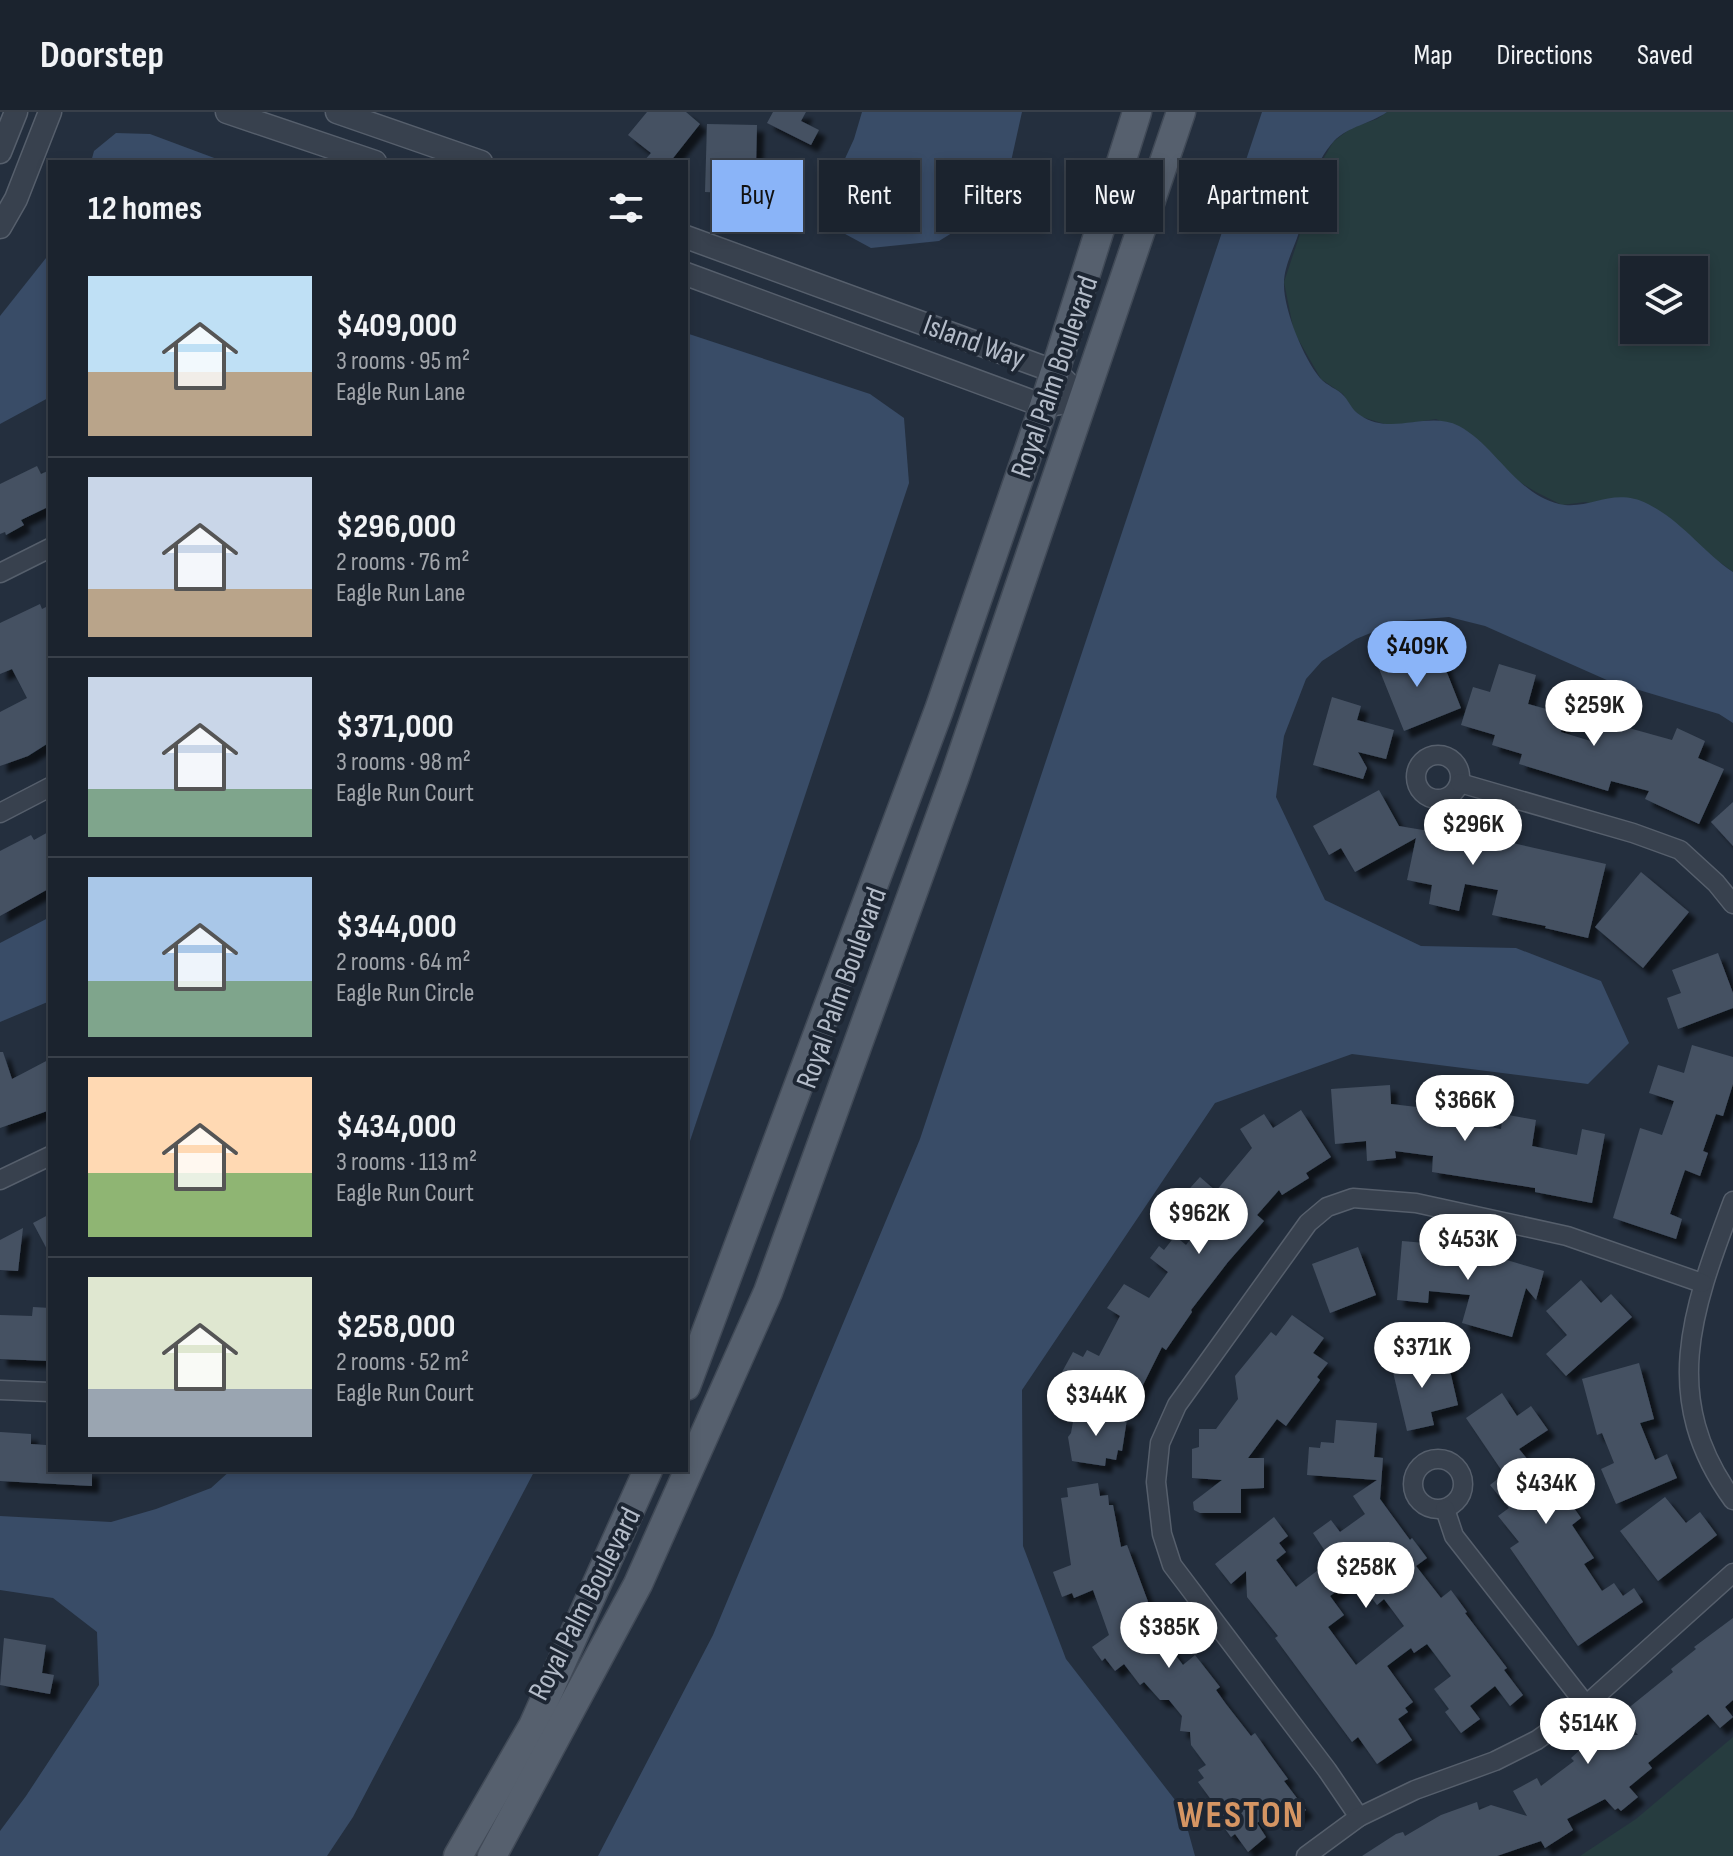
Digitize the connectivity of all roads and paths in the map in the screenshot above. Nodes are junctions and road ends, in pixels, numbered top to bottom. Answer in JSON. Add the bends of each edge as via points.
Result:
{"nodes":[{"id":1,"x":16,"y":112,"type":"edge"},
{"id":2,"x":50,"y":112,"type":"edge"},
{"id":3,"x":227,"y":112,"type":"edge"},
{"id":4,"x":337,"y":112,"type":"edge"},
{"id":5,"x":1137,"y":112,"type":"edge"},
{"id":6,"x":1181,"y":112,"type":"edge"},
{"id":7,"x":0,"y":152,"type":"edge"},
{"id":8,"x":369,"y":160,"type":"edge"},
{"id":9,"x":475,"y":160,"type":"edge"},
{"id":10,"x":0,"y":227,"type":"edge"},
{"id":11,"x":688,"y":238,"type":"edge"},
{"id":12,"x":688,"y":275,"type":"edge"},
{"id":13,"x":1056,"y":372,"type":"junction"},
{"id":14,"x":1083,"y":399,"type":"junction"},
{"id":15,"x":1044,"y":406,"type":"junction"},
{"id":16,"x":48,"y":549,"type":"edge"},
{"id":17,"x":0,"y":573,"type":"edge"},
{"id":18,"x":1460,"y":783,"type":"dead end"},
{"id":19,"x":48,"y":788,"type":"edge"},
{"id":20,"x":0,"y":813,"type":"edge"},
{"id":21,"x":1733,"y":904,"type":"edge"},
{"id":22,"x":48,"y":1157,"type":"edge"},
{"id":23,"x":0,"y":1180,"type":"edge"},
{"id":24,"x":1733,"y":1201,"type":"edge"},
{"id":25,"x":1702,"y":1283,"type":"junction"},
{"id":26,"x":688,"y":1381,"type":"edge"},
{"id":27,"x":0,"y":1390,"type":"edge"},
{"id":28,"x":48,"y":1392,"type":"edge"},
{"id":29,"x":647,"y":1472,"type":"edge"},
{"id":30,"x":688,"y":1472,"type":"edge"},
{"id":31,"x":688,"y":1472,"type":"edge"},
{"id":32,"x":1733,"y":1500,"type":"edge"},
{"id":33,"x":1445,"y":1509,"type":"dead end"},
{"id":34,"x":1733,"y":1573,"type":"edge"},
{"id":35,"x":1586,"y":1705,"type":"junction"},
{"id":36,"x":1359,"y":1817,"type":"junction"},
{"id":37,"x":458,"y":1856,"type":"edge"},
{"id":38,"x":492,"y":1856,"type":"edge"},
{"id":39,"x":1306,"y":1856,"type":"edge"}],
"edges":[{"from":1,"to":7,"type":"street"},
{"from":2,"to":10,"type":"street"},
{"from":3,"to":8,"type":"street"},
{"from":4,"to":9,"type":"street"},
{"from":5,"to":13,"type":"main road","name":"Royal Palm Boulevard"},
{"from":6,"to":14,"type":"main road","name":"Royal Palm Boulevard"},
{"from":11,"to":13,"type":"street","name":"Island Way"},
{"from":12,"to":15,"type":"street","name":"Island Way"},
{"from":13,"to":14,"type":"street","name":"Island Way"},
{"from":13,"to":15,"type":"main road","name":"Royal Palm Boulevard"},
{"from":14,"to":15,"type":"street","name":"Island Way"},
{"from":14,"to":31,"type":"main road","name":"Royal Palm Boulevard","via":[[955,776],[768,1292]]},
{"from":15,"to":26,"type":"main road","name":"Royal Palm Boulevard","via":[[939,710]]},
{"from":16,"to":17,"type":"street"},
{"from":18,"to":21,"type":"street","via":[[1680,850]]},
{"from":19,"to":20,"type":"street"},
{"from":22,"to":23,"type":"street"},
{"from":24,"to":25,"type":"street"},
{"from":25,"to":32,"type":"street","via":[[1687,1366],[1692,1409],[1705,1455]]},
{"from":25,"to":36,"type":"street","via":[[1567,1236],[1416,1203],[1353,1198],[1327,1207],[1308,1223],[1177,1405],[1160,1443],[1156,1482],[1172,1565]]},
{"from":27,"to":28,"type":"street"},
{"from":29,"to":37,"type":"main road","name":"Royal Palm Boulevard","via":[[533,1726]]},
{"from":30,"to":38,"type":"main road","name":"Royal Palm Boulevard","via":[[638,1584]]},
{"from":33,"to":35,"type":"street","via":[[1454,1536]]},
{"from":34,"to":35,"type":"street"},
{"from":35,"to":36,"type":"street","via":[[1537,1740],[1495,1761]]},
{"from":36,"to":39,"type":"street"}]}
